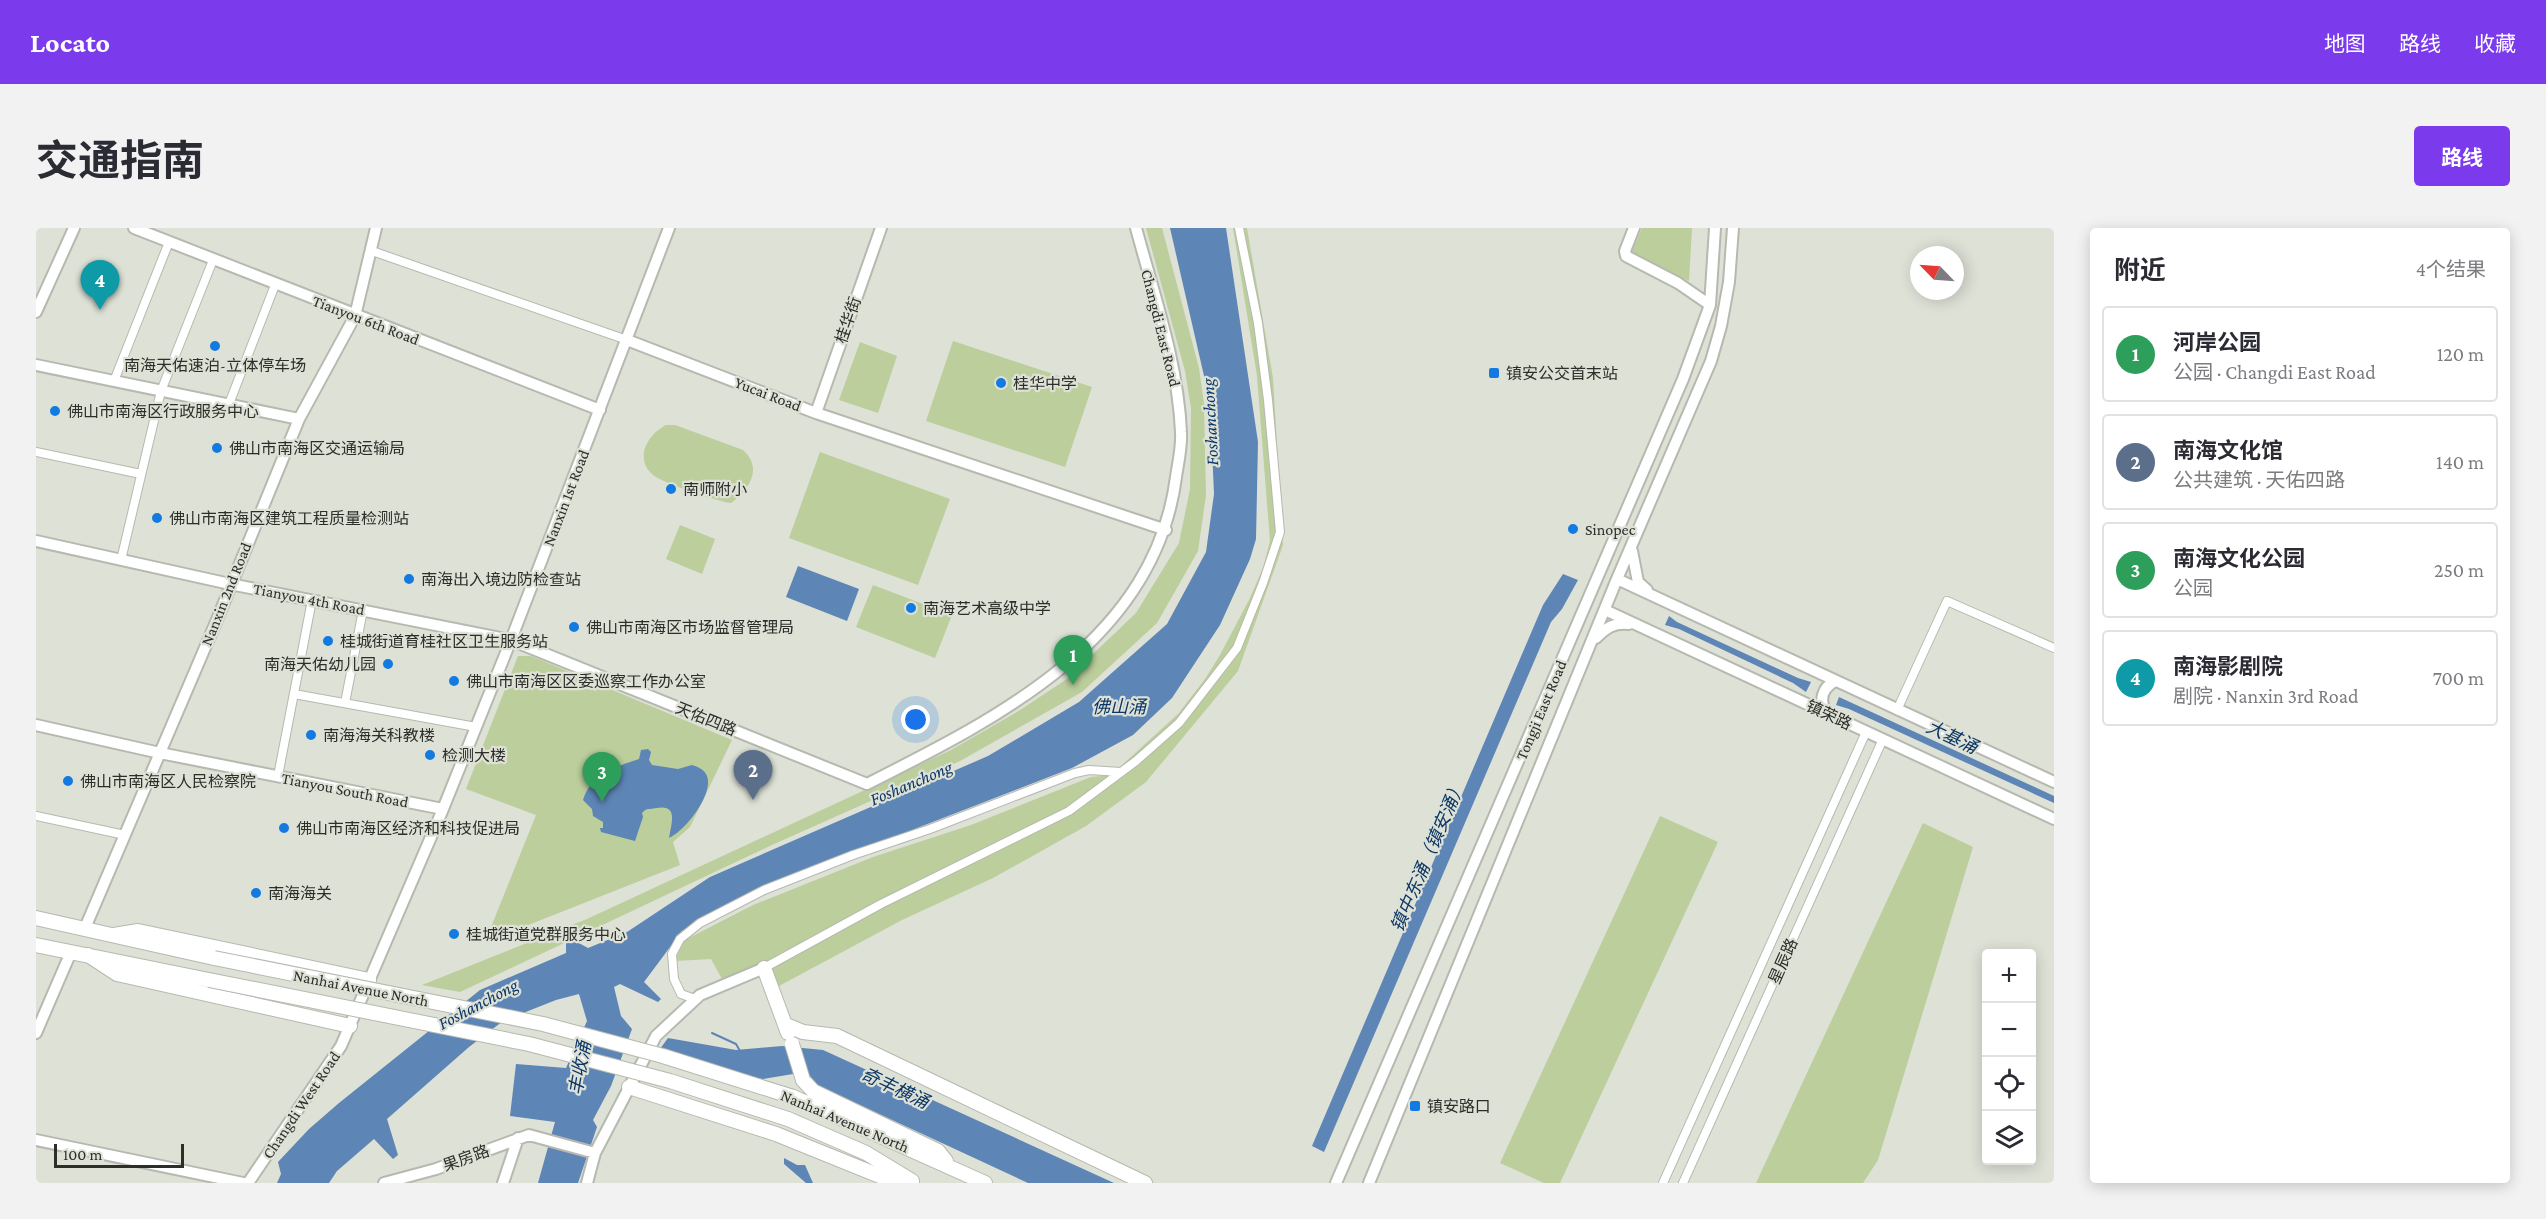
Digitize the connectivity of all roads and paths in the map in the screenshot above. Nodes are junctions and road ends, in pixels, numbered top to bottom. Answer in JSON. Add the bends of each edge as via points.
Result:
{"nodes":[{"id":1,"x":74,"y":228,"type":"edge"},
{"id":2,"x":134,"y":228,"type":"edge"},
{"id":3,"x":376,"y":228,"type":"edge"},
{"id":4,"x":669,"y":228,"type":"edge"},
{"id":5,"x":881,"y":228,"type":"edge"},
{"id":6,"x":1136,"y":228,"type":"edge"},
{"id":7,"x":1239,"y":228,"type":"edge"},
{"id":8,"x":1634,"y":228,"type":"edge"},
{"id":9,"x":1715,"y":228,"type":"edge"},
{"id":10,"x":1734,"y":228,"type":"edge"},
{"id":11,"x":169,"y":242,"type":"junction"},
{"id":12,"x":372,"y":251,"type":"junction"},
{"id":13,"x":213,"y":260,"type":"junction"},
{"id":14,"x":275,"y":285,"type":"junction"},
{"id":15,"x":1710,"y":305,"type":"junction"},
{"id":16,"x":36,"y":312,"type":"edge"},
{"id":17,"x":355,"y":316,"type":"junction"},
{"id":18,"x":627,"y":340,"type":"junction"},
{"id":19,"x":36,"y":365,"type":"edge"},
{"id":20,"x":114,"y":381,"type":"junction"},
{"id":21,"x":161,"y":391,"type":"junction"},
{"id":22,"x":229,"y":404,"type":"junction"},
{"id":23,"x":600,"y":410,"type":"junction"},
{"id":24,"x":816,"y":412,"type":"junction"},
{"id":25,"x":298,"y":418,"type":"junction"},
{"id":26,"x":36,"y":452,"type":"edge"},
{"id":27,"x":141,"y":474,"type":"junction"},
{"id":28,"x":1166,"y":530,"type":"junction"},
{"id":29,"x":36,"y":541,"type":"edge"},
{"id":30,"x":1632,"y":548,"type":"junction"},
{"id":31,"x":121,"y":560,"type":"junction"},
{"id":32,"x":1617,"y":579,"type":"junction"},
{"id":33,"x":230,"y":584,"type":"junction"},
{"id":34,"x":312,"y":600,"type":"junction"},
{"id":35,"x":1678,"y":609,"type":"junction"},
{"id":36,"x":363,"y":610,"type":"junction"},
{"id":37,"x":1605,"y":610,"type":"junction"},
{"id":38,"x":1637,"y":625,"type":"junction"},
{"id":39,"x":511,"y":640,"type":"junction"},
{"id":40,"x":1593,"y":640,"type":"junction"},
{"id":41,"x":2054,"y":648,"type":"edge"},
{"id":42,"x":1835,"y":681,"type":"junction"},
{"id":43,"x":294,"y":694,"type":"junction"},
{"id":44,"x":345,"y":703,"type":"junction"},
{"id":45,"x":1897,"y":710,"type":"junction"},
{"id":46,"x":1826,"y":713,"type":"junction"},
{"id":47,"x":36,"y":725,"type":"edge"},
{"id":48,"x":476,"y":727,"type":"junction"},
{"id":49,"x":1866,"y":732,"type":"junction"},
{"id":50,"x":1882,"y":739,"type":"junction"},
{"id":51,"x":160,"y":753,"type":"junction"},
{"id":52,"x":1121,"y":772,"type":"junction"},
{"id":53,"x":278,"y":776,"type":"junction"},
{"id":54,"x":2054,"y":782,"type":"edge"},
{"id":55,"x":867,"y":784,"type":"joint"},
{"id":56,"x":443,"y":809,"type":"junction"},
{"id":57,"x":36,"y":816,"type":"edge"},
{"id":58,"x":2054,"y":819,"type":"edge"},
{"id":59,"x":124,"y":834,"type":"junction"},
{"id":60,"x":36,"y":918,"type":"edge"},
{"id":61,"x":85,"y":928,"type":"junction"},
{"id":62,"x":114,"y":935,"type":"junction"},
{"id":63,"x":36,"y":945,"type":"edge"},
{"id":64,"x":71,"y":952,"type":"junction"},
{"id":65,"x":88,"y":955,"type":"junction"},
{"id":66,"x":764,"y":968,"type":"junction"},
{"id":67,"x":369,"y":980,"type":"junction"},
{"id":68,"x":362,"y":999,"type":"joint"},
{"id":69,"x":695,"y":999,"type":"junction"},
{"id":70,"x":786,"y":1025,"type":"junction"},
{"id":71,"x":350,"y":1026,"type":"junction"},
{"id":72,"x":36,"y":1033,"type":"edge"},
{"id":73,"x":629,"y":1087,"type":"junction"},
{"id":74,"x":518,"y":1138,"type":"junction"},
{"id":75,"x":36,"y":1140,"type":"edge"},
{"id":76,"x":595,"y":1154,"type":"junction"},
{"id":77,"x":951,"y":1167,"type":"junction"},
{"id":78,"x":912,"y":1181,"type":"edge"},
{"id":79,"x":245,"y":1183,"type":"edge"},
{"id":80,"x":384,"y":1183,"type":"edge"},
{"id":81,"x":503,"y":1183,"type":"edge"},
{"id":82,"x":587,"y":1183,"type":"edge"},
{"id":83,"x":985,"y":1183,"type":"edge"},
{"id":84,"x":1145,"y":1183,"type":"edge"},
{"id":85,"x":1336,"y":1183,"type":"edge"},
{"id":86,"x":1368,"y":1183,"type":"edge"},
{"id":87,"x":1663,"y":1183,"type":"edge"},
{"id":88,"x":1683,"y":1183,"type":"edge"}],
"edges":[{"from":1,"to":16,"type":"street"},
{"from":2,"to":11,"type":"street","name":"Tianyou 6th Road"},
{"from":3,"to":12,"type":"street","name":"Nanxin 2nd Road"},
{"from":4,"to":18,"type":"street","name":"Nanxin 1st Road"},
{"from":5,"to":24,"type":"street","name":"桂华街"},
{"from":6,"to":28,"type":"street","name":"Changdi East Road","via":[[1175,376],[1182,434]]},
{"from":7,"to":52,"type":"street","via":[[1259,334],[1280,532],[1238,648],[1179,723]]},
{"from":8,"to":15,"type":"street","via":[[1624,251],[1626,256]]},
{"from":9,"to":15,"type":"street","name":"Tongji East Road"},
{"from":10,"to":30,"type":"street","name":"Tongji East Road","via":[[1729,282],[1711,361]]},
{"from":11,"to":13,"type":"street","name":"Tianyou 6th Road"},
{"from":11,"to":20,"type":"street"},
{"from":12,"to":17,"type":"street","name":"Nanxin 2nd Road"},
{"from":12,"to":18,"type":"street","name":"Yucai Road"},
{"from":13,"to":14,"type":"street","name":"Tianyou 6th Road"},
{"from":13,"to":21,"type":"street"},
{"from":14,"to":17,"type":"street","name":"Tianyou 6th Road"},
{"from":14,"to":22,"type":"street"},
{"from":15,"to":85,"type":"street","name":"Tongji East Road","via":[[1632,499]]},
{"from":17,"to":23,"type":"street","name":"Tianyou 6th Road"},
{"from":17,"to":25,"type":"street","name":"Nanxin 2nd Road"},
{"from":18,"to":23,"type":"street","name":"Nanxin 1st Road"},
{"from":18,"to":24,"type":"street","name":"Yucai Road"},
{"from":19,"to":20,"type":"street"},
{"from":20,"to":21,"type":"street"},
{"from":21,"to":22,"type":"street"},
{"from":21,"to":27,"type":"street"},
{"from":22,"to":25,"type":"street"},
{"from":23,"to":39,"type":"street","name":"Nanxin 1st Road"},
{"from":24,"to":28,"type":"street","name":"Yucai Road"},
{"from":25,"to":33,"type":"street","name":"Nanxin 2nd Road"},
{"from":26,"to":27,"type":"street"},
{"from":27,"to":31,"type":"street"},
{"from":28,"to":55,"type":"street","name":"Changdi East Road","via":[[1143,578],[1064,668],[990,720]]},
{"from":29,"to":31,"type":"street","name":"Tianyou 4th Road"},
{"from":30,"to":32,"type":"street","name":"Tongji East Road"},
{"from":30,"to":35,"type":"street","via":[[1638,582]]},
{"from":31,"to":33,"type":"street","name":"Tianyou 4th Road"},
{"from":32,"to":35,"type":"street","name":"镇荣路"},
{"from":32,"to":37,"type":"street","name":"Tongji East Road"},
{"from":33,"to":34,"type":"street","name":"Tianyou 4th Road"},
{"from":33,"to":51,"type":"street","name":"Nanxin 2nd Road"},
{"from":34,"to":36,"type":"street","name":"Tianyou 4th Road"},
{"from":34,"to":43,"type":"street"},
{"from":35,"to":42,"type":"street","name":"镇荣路"},
{"from":36,"to":39,"type":"street","name":"Tianyou 4th Road"},
{"from":36,"to":44,"type":"street"},
{"from":37,"to":38,"type":"street","name":"镇荣路"},
{"from":37,"to":40,"type":"street","name":"Tongji East Road"},
{"from":38,"to":40,"type":"street","via":[[1617,623]]},
{"from":38,"to":46,"type":"street","name":"镇荣路"},
{"from":39,"to":48,"type":"street","name":"Nanxin 1st Road"},
{"from":39,"to":55,"type":"street","name":"天佑四路"},
{"from":40,"to":86,"type":"street","name":"Tongji East Road"},
{"from":41,"to":45,"type":"street","via":[[1947,602]]},
{"from":42,"to":45,"type":"street","name":"镇荣路"},
{"from":42,"to":46,"type":"street","via":[[1822,695]]},
{"from":43,"to":44,"type":"street"},
{"from":43,"to":53,"type":"street"},
{"from":44,"to":48,"type":"street"},
{"from":45,"to":54,"type":"street","name":"镇荣路"},
{"from":46,"to":49,"type":"street","name":"镇荣路"},
{"from":47,"to":51,"type":"street","name":"Tianyou South Road"},
{"from":48,"to":56,"type":"street","name":"Nanxin 1st Road"},
{"from":49,"to":50,"type":"street","name":"镇荣路"},
{"from":49,"to":87,"type":"street"},
{"from":50,"to":58,"type":"street","name":"镇荣路"},
{"from":50,"to":88,"type":"street","name":"星辰路"},
{"from":51,"to":53,"type":"street","name":"Tianyou South Road"},
{"from":51,"to":59,"type":"street","name":"Nanxin 2nd Road"},
{"from":52,"to":66,"type":"street","via":[[1069,811],[881,904]]},
{"from":52,"to":69,"type":"street","via":[[1089,770],[1046,782],[930,830],[764,890],[700,923],[680,939],[672,954],[674,979],[681,994]]},
{"from":53,"to":56,"type":"street","name":"Tianyou South Road"},
{"from":56,"to":67,"type":"street","name":"Nanxin 1st Road"},
{"from":57,"to":59,"type":"street"},
{"from":59,"to":61,"type":"street","name":"Nanxin 2nd Road"},
{"from":60,"to":61,"type":"highway","name":"Nanhai Avenue North"},
{"from":61,"to":62,"type":"highway","name":"Nanhai Avenue North"},
{"from":62,"to":67,"type":"highway","via":[[138,930]]},
{"from":62,"to":77,"type":"highway","name":"Nanhai Avenue North","bridge":true,"via":[[543,1024],[663,1056],[793,1097]]},
{"from":63,"to":64,"type":"highway","name":"Nanhai Avenue North"},
{"from":64,"to":65,"type":"highway","name":"Nanhai Avenue North"},
{"from":64,"to":72,"type":"street"},
{"from":65,"to":71,"type":"highway","via":[[117,974]]},
{"from":65,"to":78,"type":"highway","name":"Nanhai Avenue North","bridge":true,"via":[[529,1044],[670,1081],[788,1119],[866,1154]]},
{"from":66,"to":69,"type":"street"},
{"from":66,"to":70,"type":"highway"},
{"from":67,"to":68,"type":"street","name":"Nanxin 1st Road"},
{"from":68,"to":71,"type":"street","name":"Changdi West Road"},
{"from":69,"to":73,"type":"street","via":[[656,1036]]},
{"from":70,"to":77,"type":"highway","bridge":true,"via":[[802,1080],[813,1091],[938,1151]]},
{"from":70,"to":84,"type":"highway","via":[[802,1032],[837,1036]]},
{"from":71,"to":79,"type":"street","name":"Changdi West Road","via":[[341,1046]]},
{"from":73,"to":76,"type":"street"},
{"from":73,"to":78,"type":"highway","via":[[776,1134],[897,1183]]},
{"from":74,"to":76,"type":"street","name":"果房路","via":[[529,1135]]},
{"from":74,"to":80,"type":"street","name":"果房路","via":[[436,1169]]},
{"from":74,"to":81,"type":"street"},
{"from":75,"to":79,"type":"street"},
{"from":76,"to":82,"type":"street"},
{"from":77,"to":83,"type":"highway","name":"Nanhai Avenue North"}]}
